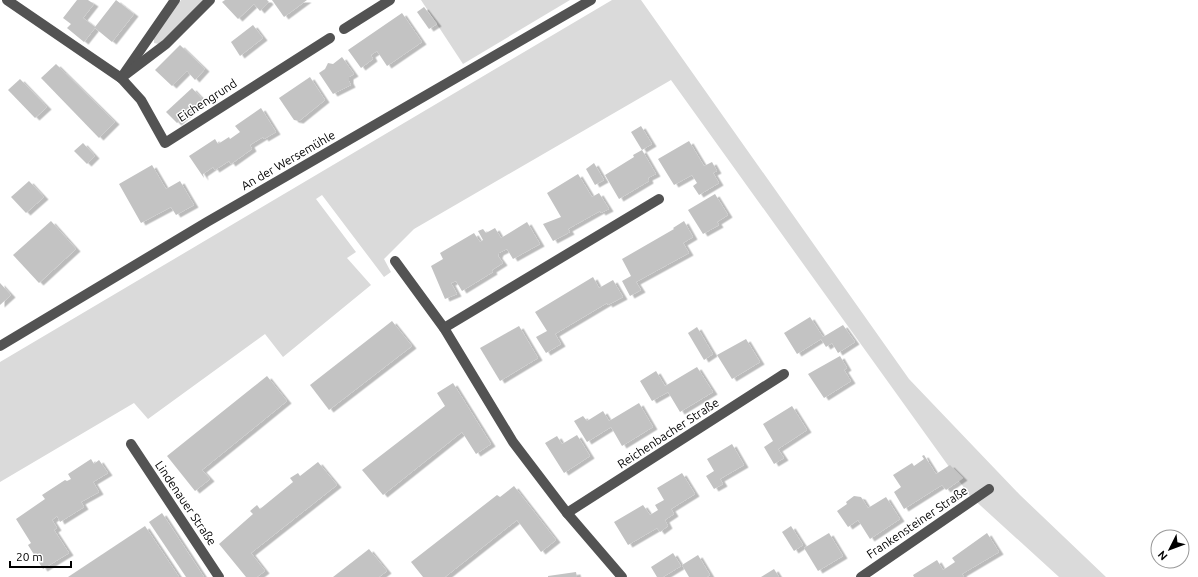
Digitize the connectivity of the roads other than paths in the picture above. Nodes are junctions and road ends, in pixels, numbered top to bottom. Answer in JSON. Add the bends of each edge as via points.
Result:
{"nodes":[{"id":1,"x":7,"y":0,"type":"edge"},
{"id":2,"x":175,"y":0,"type":"edge"},
{"id":3,"x":210,"y":0,"type":"edge"},
{"id":4,"x":390,"y":0,"type":"edge"},
{"id":5,"x":591,"y":0,"type":"edge"},
{"id":6,"x":344,"y":29,"type":"dead end"},
{"id":7,"x":330,"y":38,"type":"dead end"},
{"id":8,"x":121,"y":78,"type":"junction"},
{"id":9,"x":659,"y":199,"type":"dead end"},
{"id":10,"x":395,"y":262,"type":"dead end"},
{"id":11,"x":444,"y":328,"type":"junction"},
{"id":12,"x":0,"y":346,"type":"edge"},
{"id":13,"x":784,"y":374,"type":"dead end"},
{"id":14,"x":130,"y":444,"type":"dead end"},
{"id":15,"x":989,"y":489,"type":"dead end"},
{"id":16,"x":567,"y":514,"type":"junction"},
{"id":17,"x":219,"y":577,"type":"edge"},
{"id":18,"x":622,"y":577,"type":"edge"},
{"id":19,"x":861,"y":577,"type":"edge"}],
"edges":[{"from":1,"to":8,"type":"street","name":"Eichengrund"},
{"from":2,"to":8,"type":"street"},
{"from":3,"to":8,"type":"street","via":[[166,44]]},
{"from":4,"to":6,"type":"street"},
{"from":5,"to":12,"type":"street","name":"An der Wersemühle","via":[[207,222]]},
{"from":7,"to":8,"type":"street","name":"Eichengrund","via":[[165,143],[141,100]]},
{"from":9,"to":11,"type":"street"},
{"from":10,"to":11,"type":"street"},
{"from":11,"to":16,"type":"street","via":[[513,442]]},
{"from":13,"to":16,"type":"street","name":"Reichenbacher Straße"},
{"from":14,"to":17,"type":"street","name":"Lindenauer Straße"},
{"from":15,"to":19,"type":"street","name":"Frankensteiner Straße"},
{"from":16,"to":18,"type":"street"}]}
